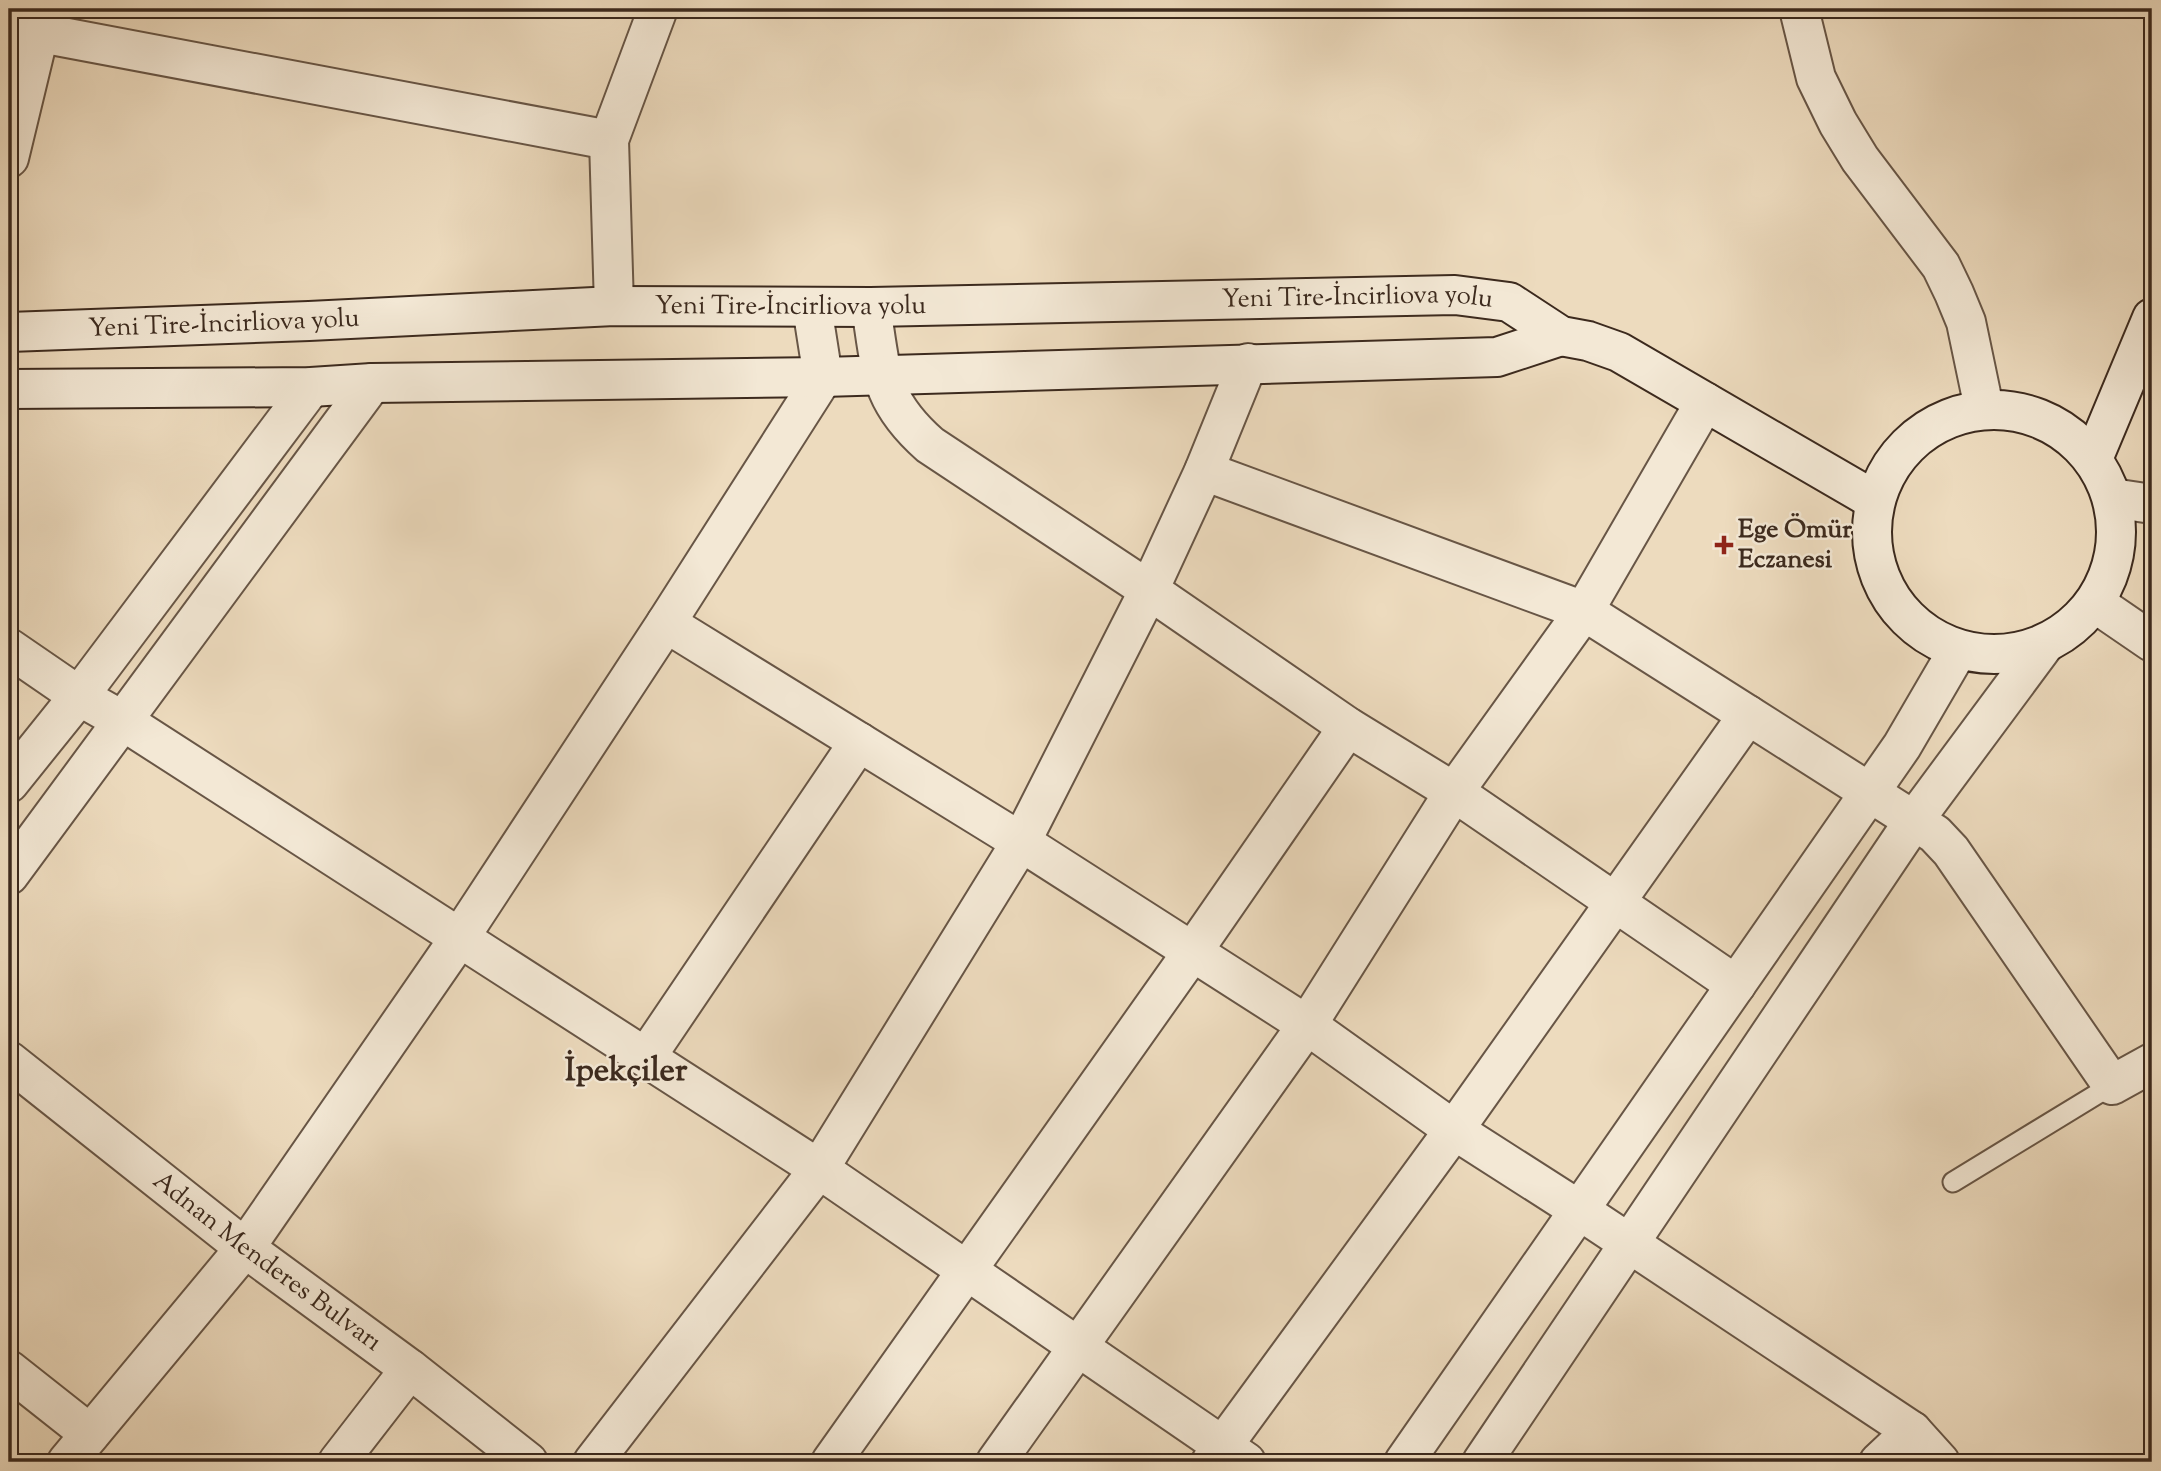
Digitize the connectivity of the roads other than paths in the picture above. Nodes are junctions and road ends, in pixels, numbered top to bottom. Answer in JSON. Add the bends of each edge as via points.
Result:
{"nodes":[{"id":1,"x":658,"y":9,"type":"edge"},
{"id":2,"x":1799,"y":9,"type":"edge"},
{"id":3,"x":31,"y":22,"type":"edge"},
{"id":4,"x":609,"y":139,"type":"junction"},
{"id":5,"x":9,"y":158,"type":"edge"},
{"id":6,"x":614,"y":306,"type":"junction"},
{"id":7,"x":812,"y":307,"type":"junction"},
{"id":8,"x":871,"y":307,"type":"junction"},
{"id":9,"x":2152,"y":318,"type":"edge"},
{"id":10,"x":9,"y":332,"type":"edge"},
{"id":11,"x":1562,"y":336,"type":"junction"},
{"id":12,"x":1248,"y":363,"type":"junction"},
{"id":13,"x":882,"y":375,"type":"junction"},
{"id":14,"x":823,"y":377,"type":"junction"},
{"id":15,"x":372,"y":383,"type":"junction"},
{"id":16,"x":311,"y":387,"type":"junction"},
{"id":17,"x":9,"y":389,"type":"edge"},
{"id":18,"x":1705,"y":402,"type":"junction"},
{"id":19,"x":1984,"y":408,"type":"junction"},
{"id":20,"x":2094,"y":459,"type":"junction"},
{"id":21,"x":1204,"y":471,"type":"junction"},
{"id":22,"x":2112,"y":498,"type":"junction"},
{"id":23,"x":1874,"y":500,"type":"junction"},
{"id":24,"x":2152,"y":504,"type":"edge"},
{"id":25,"x":1149,"y":590,"type":"junction"},
{"id":26,"x":2095,"y":603,"type":"junction"},
{"id":27,"x":1584,"y":611,"type":"junction"},
{"id":28,"x":666,"y":623,"type":"junction"},
{"id":29,"x":2152,"y":642,"type":"edge"},
{"id":30,"x":2044,"y":645,"type":"junction"},
{"id":31,"x":9,"y":648,"type":"edge"},
{"id":32,"x":1958,"y":650,"type":"junction"},
{"id":33,"x":79,"y":696,"type":"junction"},
{"id":34,"x":1748,"y":715,"type":"junction"},
{"id":35,"x":123,"y":721,"type":"junction"},
{"id":36,"x":1348,"y":727,"type":"junction"},
{"id":37,"x":859,"y":742,"type":"junction"},
{"id":38,"x":9,"y":783,"type":"edge"},
{"id":39,"x":1454,"y":792,"type":"junction"},
{"id":40,"x":1870,"y":793,"type":"junction"},
{"id":41,"x":1915,"y":819,"type":"junction"},
{"id":42,"x":1021,"y":842,"type":"junction"},
{"id":43,"x":9,"y":875,"type":"edge"},
{"id":44,"x":1615,"y":903,"type":"junction"},
{"id":45,"x":460,"y":937,"type":"junction"},
{"id":46,"x":1193,"y":951,"type":"junction"},
{"id":47,"x":1736,"y":985,"type":"junction"},
{"id":48,"x":1307,"y":1025,"type":"junction"},
{"id":49,"x":646,"y":1057,"type":"junction"},
{"id":50,"x":9,"y":1061,"type":"edge"},
{"id":51,"x":2152,"y":1063,"type":"edge"},
{"id":52,"x":2112,"y":1085,"type":"junction"},
{"id":53,"x":1454,"y":1130,"type":"junction"},
{"id":54,"x":819,"y":1169,"type":"junction"},
{"id":55,"x":1953,"y":1182,"type":"dead end"},
{"id":56,"x":1579,"y":1210,"type":"junction"},
{"id":57,"x":1629,"y":1243,"type":"junction"},
{"id":58,"x":246,"y":1248,"type":"junction"},
{"id":59,"x":966,"y":1271,"type":"junction"},
{"id":60,"x":1078,"y":1347,"type":"junction"},
{"id":61,"x":410,"y":1369,"type":"junction"},
{"id":62,"x":9,"y":1370,"type":"edge"},
{"id":63,"x":1912,"y":1431,"type":"junction"},
{"id":64,"x":78,"y":1448,"type":"edge"},
{"id":65,"x":1226,"y":1457,"type":"edge"},
{"id":66,"x":338,"y":1462,"type":"edge"},
{"id":67,"x":528,"y":1462,"type":"edge"},
{"id":68,"x":593,"y":1462,"type":"edge"},
{"id":69,"x":831,"y":1462,"type":"edge"},
{"id":70,"x":996,"y":1462,"type":"edge"},
{"id":71,"x":1404,"y":1462,"type":"edge"},
{"id":72,"x":1482,"y":1462,"type":"edge"},
{"id":73,"x":1878,"y":1462,"type":"edge"},
{"id":74,"x":1940,"y":1462,"type":"edge"}],
"edges":[{"from":1,"to":4,"type":"street"},
{"from":2,"to":19,"type":"street","via":[[1816,78],[1838,123],[1941,266],[1954,293],[1966,322]]},
{"from":3,"to":4,"type":"street"},
{"from":3,"to":5,"type":"street"},
{"from":4,"to":6,"type":"street"},
{"from":6,"to":7,"type":"street","name":"Yeni Tire-İncirliova yolu"},
{"from":6,"to":10,"type":"street","name":"Yeni Tire-İncirliova yolu"},
{"from":7,"to":8,"type":"street","name":"Yeni Tire-İncirliova yolu"},
{"from":7,"to":14,"type":"street"},
{"from":8,"to":11,"type":"street","name":"Yeni Tire-İncirliova yolu","via":[[1454,295],[1508,302]]},
{"from":8,"to":13,"type":"street"},
{"from":9,"to":20,"type":"street"},
{"from":11,"to":12,"type":"street","via":[[1497,356]]},
{"from":11,"to":18,"type":"street","name":"Yeni Tire-İncirliova yolu","via":[[1619,352]]},
{"from":12,"to":13,"type":"street"},
{"from":12,"to":21,"type":"street"},
{"from":13,"to":14,"type":"street"},
{"from":13,"to":25,"type":"street","via":[[897,409],[930,445]]},
{"from":14,"to":15,"type":"street"},
{"from":14,"to":28,"type":"street"},
{"from":15,"to":16,"type":"street"},
{"from":15,"to":35,"type":"street"},
{"from":16,"to":17,"type":"street"},
{"from":16,"to":33,"type":"street"},
{"from":18,"to":23,"type":"street","name":"Yeni Tire-İncirliova yolu"},
{"from":18,"to":27,"type":"street"},
{"from":19,"to":20,"type":"street","via":[[2010,409],[2051,423]]},
{"from":19,"to":23,"type":"street","via":[[1943,419],[1913,438],[1886,471]]},
{"from":20,"to":22,"type":"street"},
{"from":21,"to":25,"type":"street"},
{"from":21,"to":27,"type":"street"},
{"from":22,"to":24,"type":"street"},
{"from":22,"to":26,"type":"street","via":[[2118,532],[2110,575]]},
{"from":23,"to":32,"type":"street","via":[[1871,543],[1888,592],[1919,630]]},
{"from":25,"to":36,"type":"street"},
{"from":25,"to":42,"type":"street"},
{"from":26,"to":29,"type":"street"},
{"from":26,"to":30,"type":"street","via":[[2065,633]]},
{"from":27,"to":34,"type":"street"},
{"from":27,"to":39,"type":"street"},
{"from":28,"to":37,"type":"street"},
{"from":28,"to":45,"type":"street"},
{"from":30,"to":32,"type":"street","via":[[2003,655]]},
{"from":30,"to":41,"type":"street"},
{"from":31,"to":33,"type":"street"},
{"from":32,"to":40,"type":"street"},
{"from":33,"to":35,"type":"street"},
{"from":33,"to":38,"type":"street"},
{"from":34,"to":40,"type":"street"},
{"from":34,"to":44,"type":"street"},
{"from":35,"to":43,"type":"street"},
{"from":35,"to":45,"type":"street"},
{"from":36,"to":39,"type":"street"},
{"from":36,"to":46,"type":"street"},
{"from":37,"to":42,"type":"street"},
{"from":37,"to":49,"type":"street"},
{"from":39,"to":44,"type":"street"},
{"from":39,"to":48,"type":"street"},
{"from":40,"to":41,"type":"street"},
{"from":40,"to":47,"type":"street"},
{"from":41,"to":52,"type":"street","via":[[1951,851]]},
{"from":41,"to":57,"type":"street"},
{"from":42,"to":46,"type":"street"},
{"from":42,"to":54,"type":"street"},
{"from":44,"to":47,"type":"street"},
{"from":44,"to":53,"type":"street"},
{"from":45,"to":49,"type":"street"},
{"from":45,"to":58,"type":"street"},
{"from":46,"to":48,"type":"street"},
{"from":46,"to":59,"type":"street"},
{"from":47,"to":56,"type":"street"},
{"from":48,"to":53,"type":"street"},
{"from":48,"to":60,"type":"street"},
{"from":49,"to":54,"type":"street"},
{"from":50,"to":58,"type":"street","name":"Adnan Menderes Bulvarı"},
{"from":51,"to":52,"type":"street"},
{"from":52,"to":55,"type":"lane"},
{"from":53,"to":56,"type":"street"},
{"from":53,"to":65,"type":"street"},
{"from":54,"to":59,"type":"street"},
{"from":54,"to":68,"type":"street"},
{"from":56,"to":57,"type":"street"},
{"from":56,"to":71,"type":"street"},
{"from":57,"to":63,"type":"street"},
{"from":57,"to":72,"type":"street"},
{"from":58,"to":61,"type":"street","name":"Adnan Menderes Bulvarı"},
{"from":58,"to":64,"type":"street"},
{"from":59,"to":60,"type":"street"},
{"from":59,"to":69,"type":"street"},
{"from":60,"to":65,"type":"street"},
{"from":60,"to":70,"type":"street"},
{"from":61,"to":66,"type":"street"},
{"from":61,"to":67,"type":"street","name":"Adnan Menderes Bulvarı"},
{"from":62,"to":64,"type":"street"},
{"from":63,"to":73,"type":"street"},
{"from":63,"to":74,"type":"street"}]}
